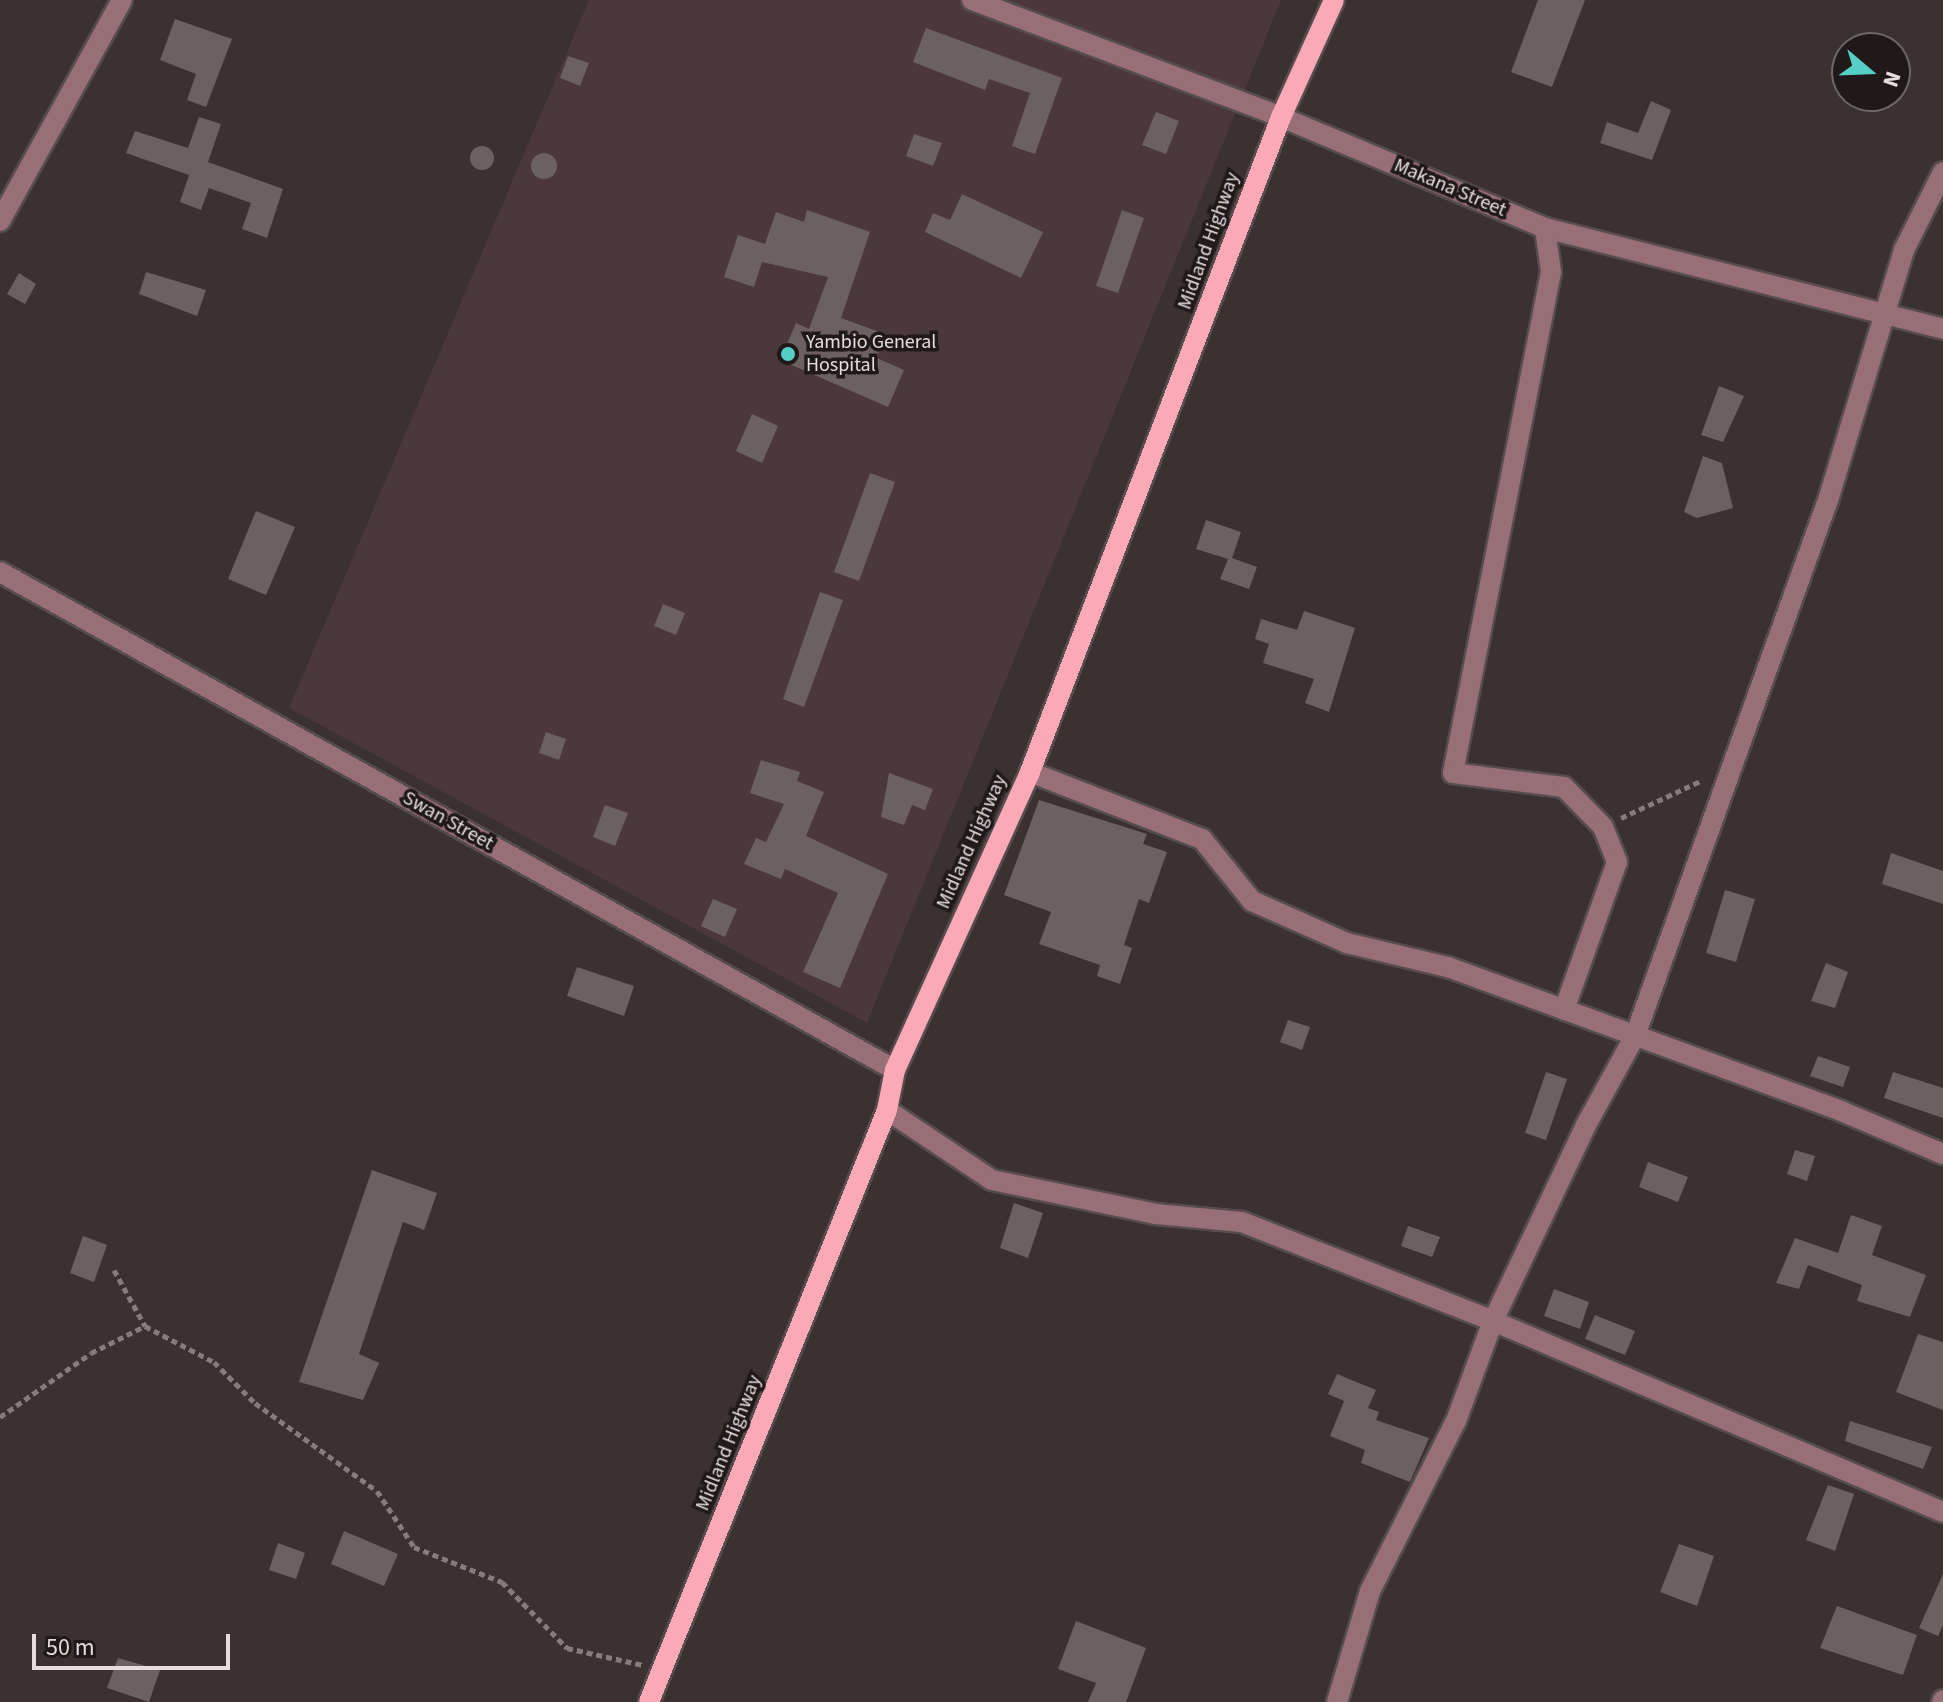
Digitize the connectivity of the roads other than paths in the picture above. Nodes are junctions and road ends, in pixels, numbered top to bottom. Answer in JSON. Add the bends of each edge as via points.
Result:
{"nodes":[{"id":1,"x":122,"y":0,"type":"edge"},
{"id":2,"x":972,"y":0,"type":"edge"},
{"id":3,"x":1334,"y":0,"type":"edge"},
{"id":4,"x":1281,"y":117,"type":"junction"},
{"id":5,"x":1943,"y":172,"type":"edge"},
{"id":6,"x":0,"y":221,"type":"edge"},
{"id":7,"x":1545,"y":228,"type":"junction"},
{"id":8,"x":1885,"y":311,"type":"junction"},
{"id":9,"x":1943,"y":329,"type":"edge"},
{"id":10,"x":0,"y":572,"type":"edge"},
{"id":11,"x":1030,"y":772,"type":"junction"},
{"id":12,"x":1564,"y":1010,"type":"junction"},
{"id":13,"x":1635,"y":1036,"type":"junction"},
{"id":14,"x":895,"y":1070,"type":"junction"},
{"id":15,"x":887,"y":1110,"type":"junction"},
{"id":16,"x":1943,"y":1154,"type":"edge"},
{"id":17,"x":1493,"y":1321,"type":"junction"},
{"id":18,"x":1943,"y":1512,"type":"edge"},
{"id":19,"x":649,"y":1702,"type":"edge"},
{"id":20,"x":1337,"y":1702,"type":"edge"}],
"edges":[{"from":1,"to":6,"type":"street"},
{"from":2,"to":4,"type":"street","name":"Makana Street"},
{"from":3,"to":4,"type":"main road","name":"Midland Highway"},
{"from":4,"to":7,"type":"street","name":"Makana Street"},
{"from":4,"to":11,"type":"main road","name":"Midland Highway"},
{"from":5,"to":8,"type":"street","via":[[1904,250]]},
{"from":7,"to":8,"type":"street","name":"Makana Street"},
{"from":7,"to":12,"type":"street","via":[[1551,272],[1453,773],[1564,787],[1603,827],[1617,862]]},
{"from":8,"to":9,"type":"street","name":"Makana Street"},
{"from":8,"to":13,"type":"street","via":[[1829,497]]},
{"from":10,"to":14,"type":"street","name":"Swan Street"},
{"from":11,"to":12,"type":"street","via":[[1202,839],[1252,901],[1347,943],[1448,967]]},
{"from":11,"to":14,"type":"main road","name":"Midland Highway"},
{"from":12,"to":13,"type":"street"},
{"from":13,"to":16,"type":"street"},
{"from":13,"to":17,"type":"street"},
{"from":14,"to":15,"type":"main road","name":"Midland Highway"},
{"from":15,"to":17,"type":"street","via":[[992,1180],[1156,1214],[1242,1222]]},
{"from":15,"to":19,"type":"main road","name":"Midland Highway"},
{"from":17,"to":18,"type":"street"},
{"from":17,"to":20,"type":"street","via":[[1456,1421],[1370,1591]]}]}
